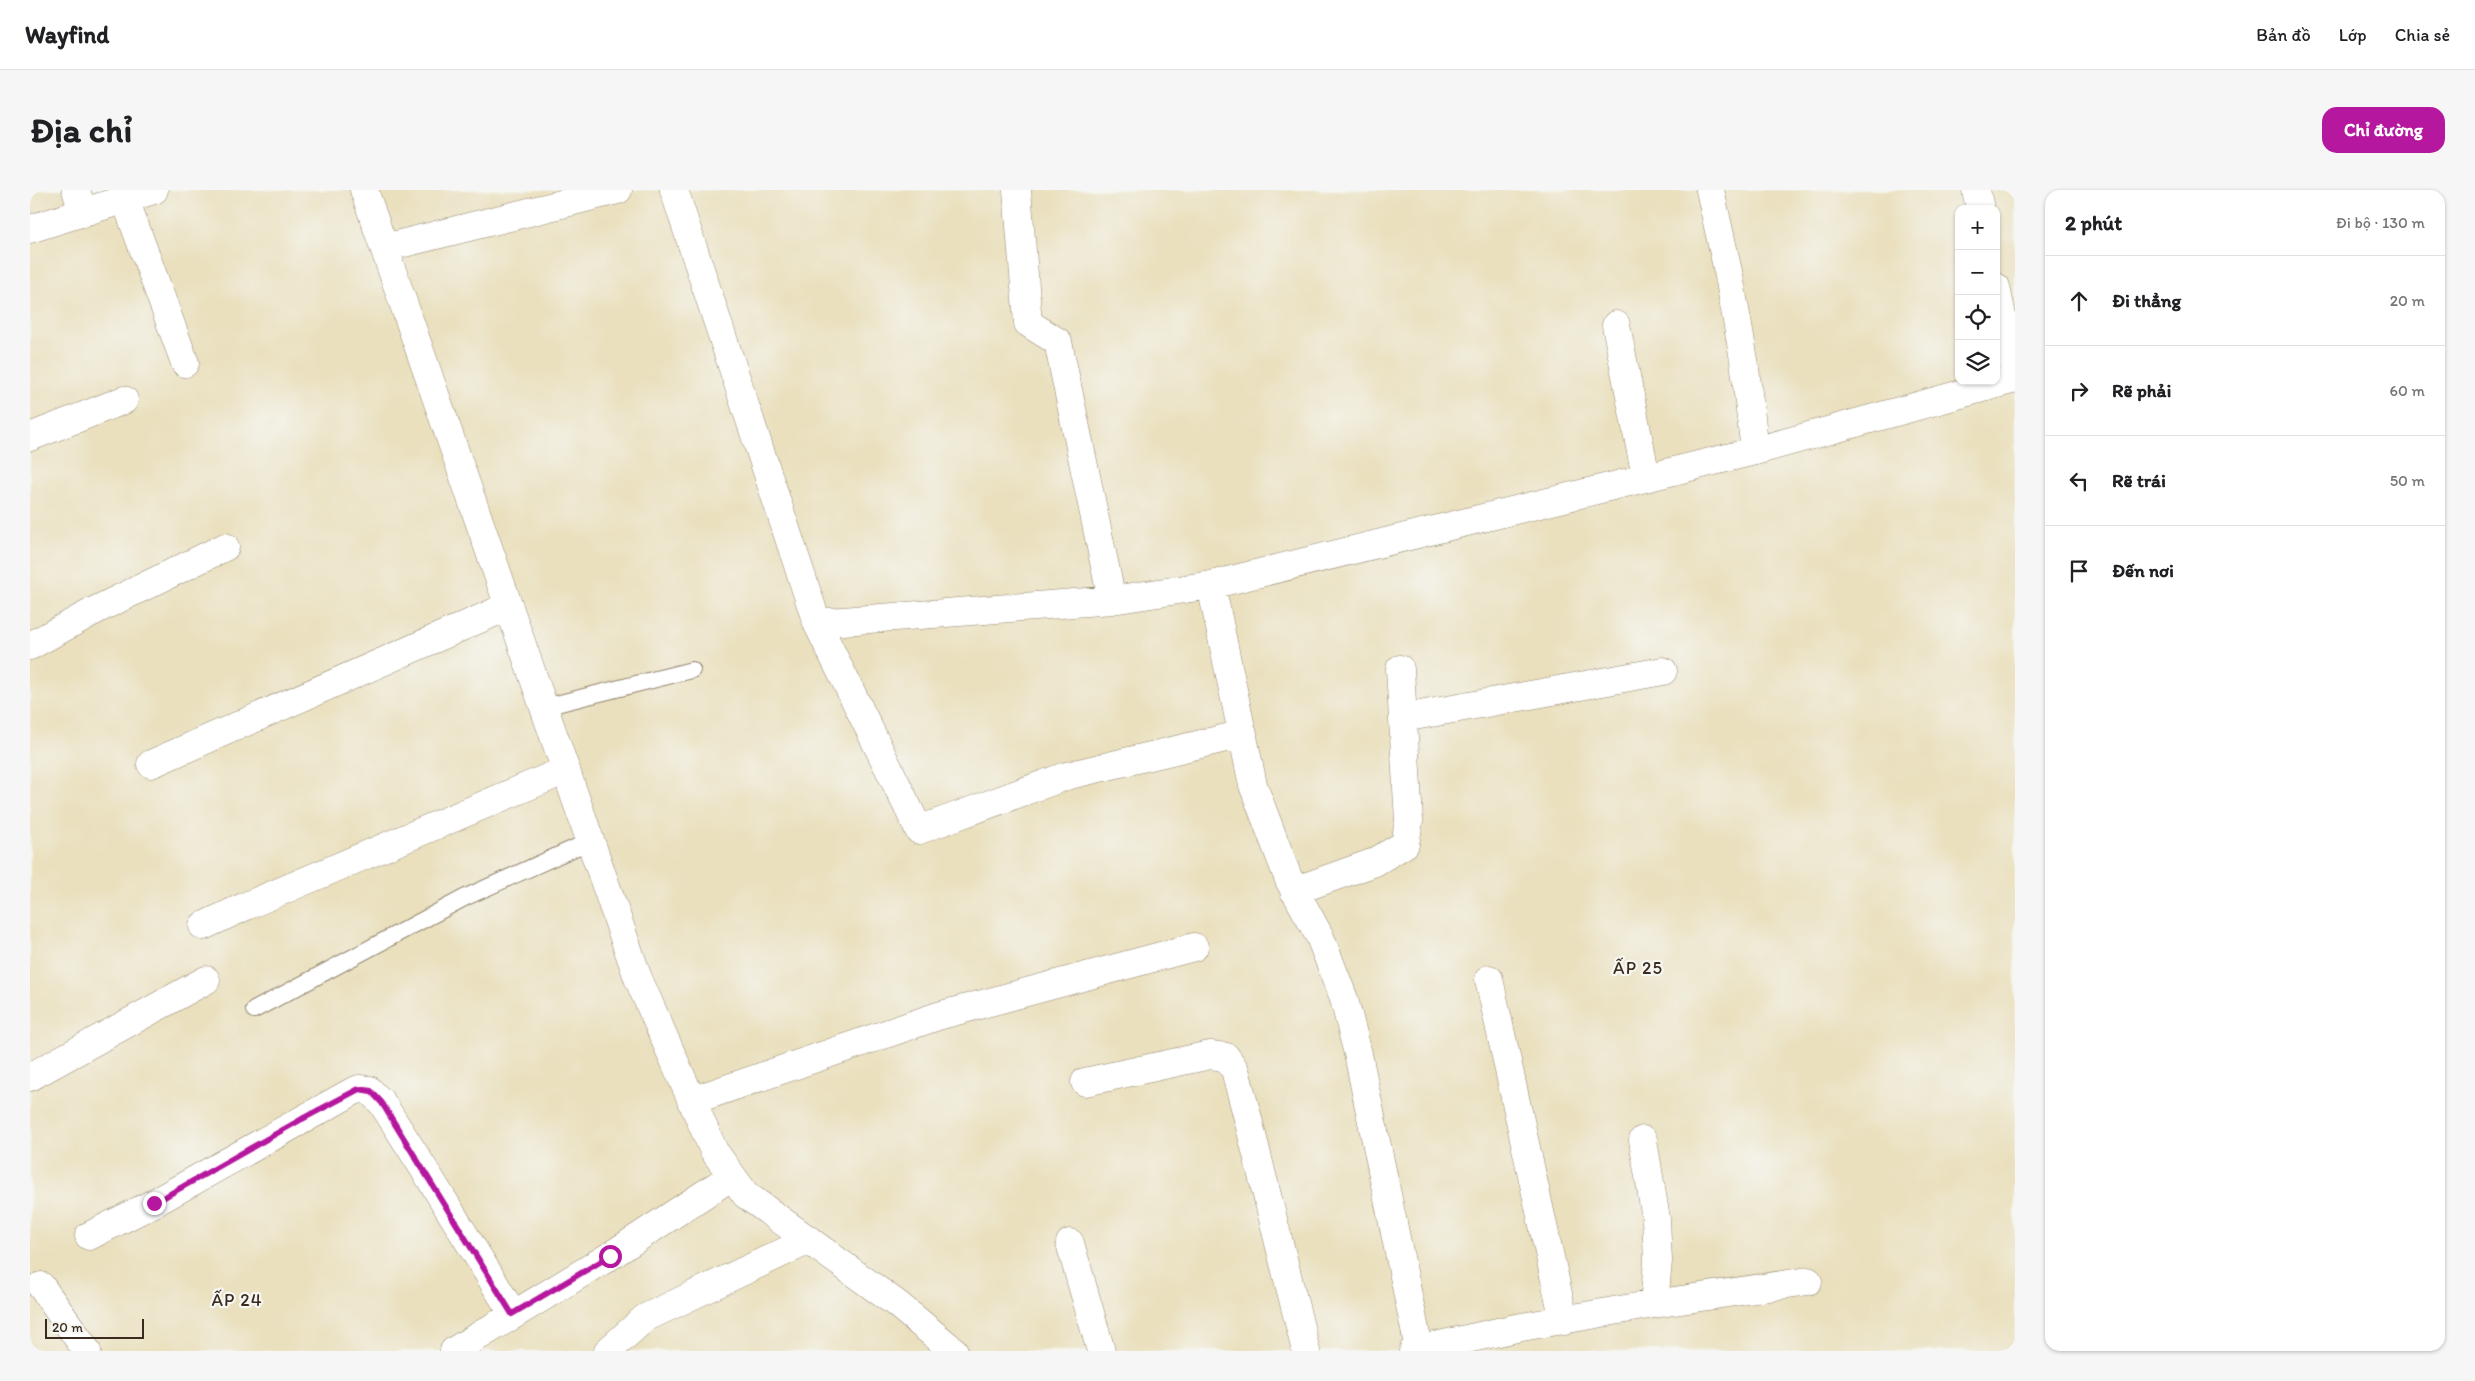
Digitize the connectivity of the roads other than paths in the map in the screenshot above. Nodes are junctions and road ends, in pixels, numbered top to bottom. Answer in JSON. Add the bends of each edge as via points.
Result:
{"nodes":[{"id":1,"x":154,"y":190,"type":"edge"},
{"id":2,"x":364,"y":190,"type":"edge"},
{"id":3,"x":618,"y":190,"type":"edge"},
{"id":4,"x":674,"y":190,"type":"edge"},
{"id":5,"x":1017,"y":190,"type":"edge"},
{"id":6,"x":1710,"y":190,"type":"edge"},
{"id":7,"x":1976,"y":190,"type":"edge"},
{"id":8,"x":125,"y":199,"type":"junction"},
{"id":9,"x":79,"y":202,"type":"edge"},
{"id":10,"x":1979,"y":205,"type":"edge"},
{"id":11,"x":30,"y":229,"type":"edge"},
{"id":12,"x":384,"y":248,"type":"junction"},
{"id":13,"x":1998,"y":295,"type":"edge"},
{"id":14,"x":1616,"y":325,"type":"dead end"},
{"id":15,"x":185,"y":364,"type":"dead end"},
{"id":16,"x":2015,"y":378,"type":"edge"},
{"id":17,"x":124,"y":400,"type":"dead end"},
{"id":18,"x":30,"y":437,"type":"edge"},
{"id":19,"x":1755,"y":451,"type":"junction"},
{"id":20,"x":1646,"y":477,"type":"junction"},
{"id":21,"x":225,"y":547,"type":"dead end"},
{"id":22,"x":1211,"y":585,"type":"junction"},
{"id":23,"x":1112,"y":600,"type":"junction"},
{"id":24,"x":509,"y":606,"type":"junction"},
{"id":25,"x":818,"y":623,"type":"junction"},
{"id":26,"x":30,"y":646,"type":"edge"},
{"id":27,"x":1400,"y":669,"type":"dead end"},
{"id":28,"x":692,"y":670,"type":"dead end"},
{"id":29,"x":1663,"y":672,"type":"dead end"},
{"id":30,"x":544,"y":707,"type":"junction"},
{"id":31,"x":1403,"y":718,"type":"junction"},
{"id":32,"x":1243,"y":734,"type":"junction"},
{"id":33,"x":151,"y":764,"type":"dead end"},
{"id":34,"x":566,"y":770,"type":"junction"},
{"id":35,"x":590,"y":841,"type":"junction"},
{"id":36,"x":1294,"y":891,"type":"junction"},
{"id":37,"x":203,"y":926,"type":"dead end"},
{"id":38,"x":1194,"y":947,"type":"dead end"},
{"id":39,"x":1489,"y":979,"type":"dead end"},
{"id":40,"x":206,"y":980,"type":"dead end"},
{"id":41,"x":254,"y":1010,"type":"dead end"},
{"id":42,"x":30,"y":1077,"type":"edge"},
{"id":43,"x":1085,"y":1082,"type":"dead end"},
{"id":44,"x":691,"y":1100,"type":"junction"},
{"id":45,"x":1643,"y":1140,"type":"dead end"},
{"id":46,"x":732,"y":1176,"type":"junction"},
{"id":47,"x":89,"y":1236,"type":"dead end"},
{"id":48,"x":808,"y":1240,"type":"junction"},
{"id":49,"x":1070,"y":1243,"type":"dead end"},
{"id":50,"x":1808,"y":1281,"type":"dead end"},
{"id":51,"x":41,"y":1286,"type":"dead end"},
{"id":52,"x":1654,"y":1304,"type":"junction"},
{"id":53,"x":512,"y":1314,"type":"junction"},
{"id":54,"x":1564,"y":1321,"type":"junction"},
{"id":55,"x":1416,"y":1350,"type":"edge"},
{"id":56,"x":87,"y":1351,"type":"edge"},
{"id":57,"x":454,"y":1351,"type":"edge"},
{"id":58,"x":608,"y":1351,"type":"edge"},
{"id":59,"x":954,"y":1351,"type":"edge"},
{"id":60,"x":1101,"y":1351,"type":"edge"},
{"id":61,"x":1306,"y":1351,"type":"edge"}],
"edges":[{"from":1,"to":8,"type":"street"},
{"from":2,"to":12,"type":"street"},
{"from":3,"to":12,"type":"street"},
{"from":4,"to":25,"type":"street"},
{"from":5,"to":23,"type":"street","via":[[1028,323],[1058,342]]},
{"from":6,"to":19,"type":"street","via":[[1744,360]]},
{"from":7,"to":10,"type":"street"},
{"from":8,"to":9,"type":"street"},
{"from":8,"to":15,"type":"street"},
{"from":9,"to":11,"type":"street"},
{"from":12,"to":24,"type":"street"},
{"from":13,"to":16,"type":"street"},
{"from":14,"to":20,"type":"street"},
{"from":16,"to":19,"type":"street"},
{"from":17,"to":18,"type":"street"},
{"from":19,"to":20,"type":"street"},
{"from":20,"to":22,"type":"street"},
{"from":21,"to":26,"type":"street"},
{"from":22,"to":23,"type":"street"},
{"from":22,"to":32,"type":"street"},
{"from":23,"to":25,"type":"street"},
{"from":24,"to":30,"type":"street"},
{"from":24,"to":33,"type":"street"},
{"from":25,"to":32,"type":"street","via":[[919,830],[1066,776]]},
{"from":27,"to":31,"type":"street"},
{"from":28,"to":30,"type":"lane"},
{"from":29,"to":31,"type":"street"},
{"from":30,"to":34,"type":"street"},
{"from":31,"to":36,"type":"street","via":[[1409,821],[1405,844],[1374,862]]},
{"from":32,"to":36,"type":"street","via":[[1254,786]]},
{"from":34,"to":35,"type":"street"},
{"from":34,"to":37,"type":"street"},
{"from":35,"to":41,"type":"lane","via":[[466,897]]},
{"from":35,"to":44,"type":"street","via":[[638,978]]},
{"from":36,"to":55,"type":"street","via":[[1320,937],[1344,999],[1360,1063]]},
{"from":38,"to":44,"type":"street","via":[[938,1016]]},
{"from":39,"to":54,"type":"street"},
{"from":40,"to":42,"type":"street"},
{"from":43,"to":61,"type":"street","via":[[1210,1055],[1226,1057],[1235,1070]]},
{"from":44,"to":46,"type":"street","via":[[714,1151]]},
{"from":45,"to":52,"type":"street","via":[[1656,1219],[1658,1261]]},
{"from":46,"to":48,"type":"street","via":[[746,1195]]},
{"from":46,"to":53,"type":"street","via":[[610,1256]]},
{"from":47,"to":53,"type":"street","via":[[154,1203],[321,1108],[359,1089],[369,1090],[382,1103]]},
{"from":48,"to":58,"type":"street","via":[[644,1318]]},
{"from":48,"to":59,"type":"street","via":[[897,1304]]},
{"from":49,"to":60,"type":"street"},
{"from":50,"to":52,"type":"street"},
{"from":51,"to":56,"type":"street"},
{"from":52,"to":54,"type":"street"},
{"from":53,"to":57,"type":"street"},
{"from":54,"to":55,"type":"street"}]}
